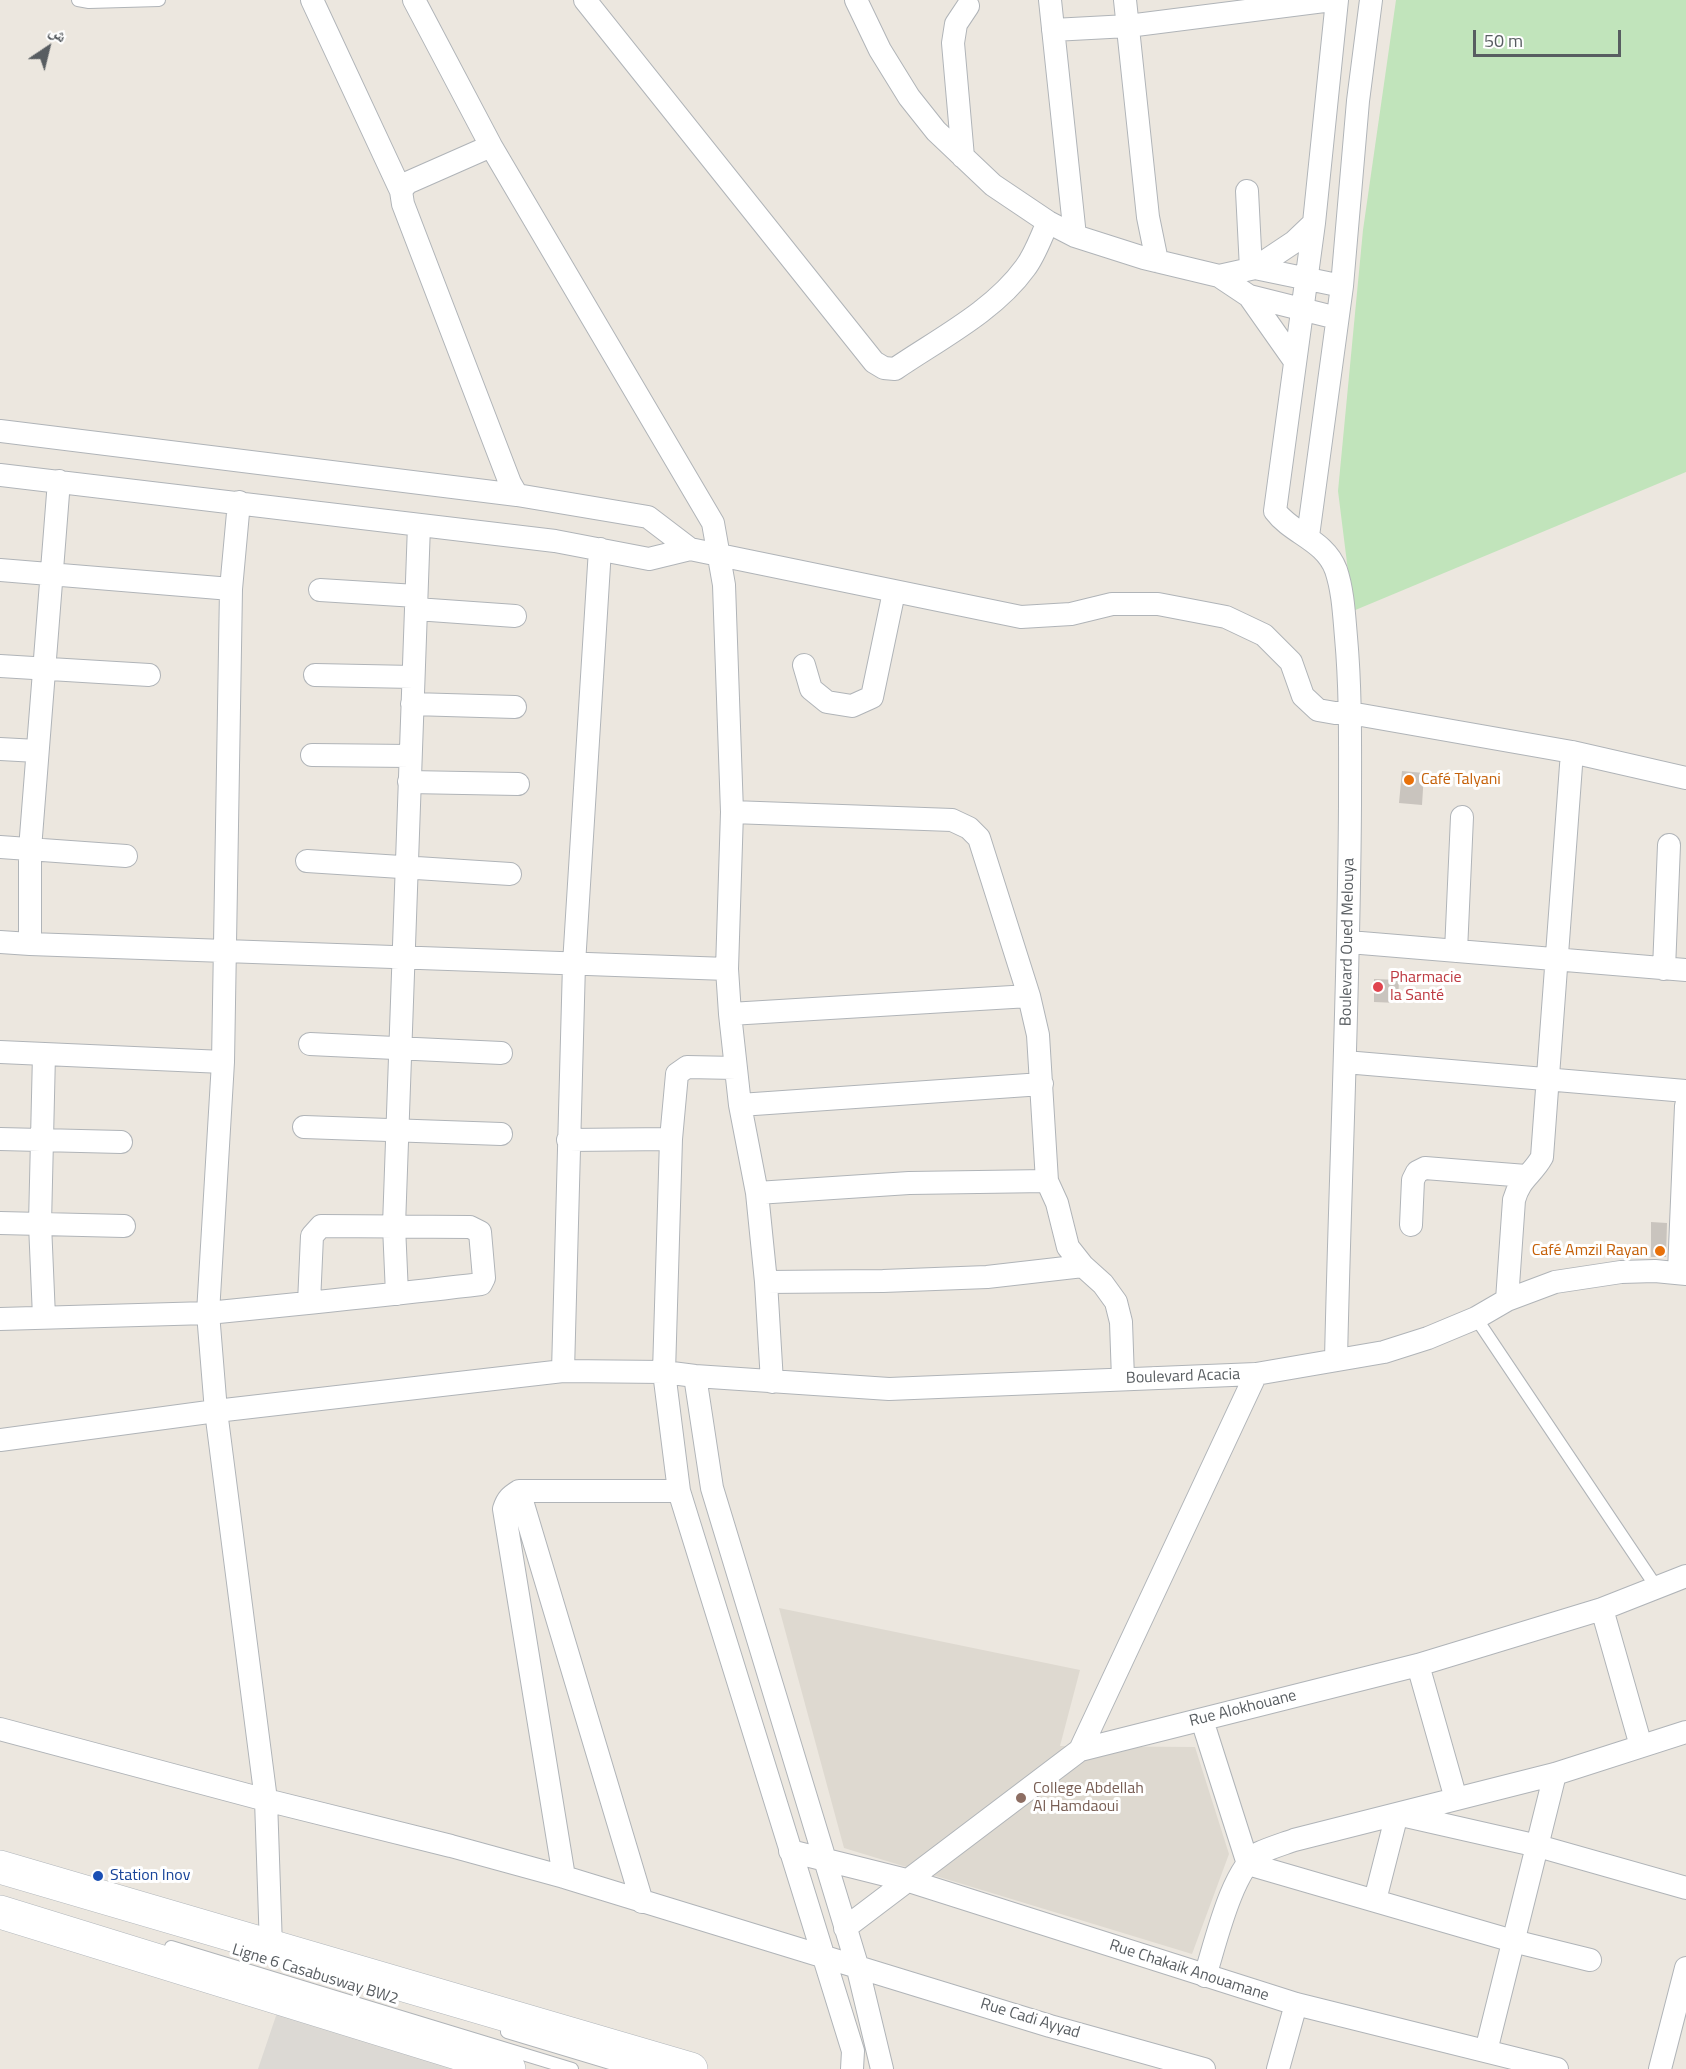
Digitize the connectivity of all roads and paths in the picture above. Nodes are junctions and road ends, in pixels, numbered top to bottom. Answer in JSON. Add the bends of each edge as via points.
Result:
{"nodes":[{"id":1,"x":78,"y":0,"type":"edge"},
{"id":2,"x":159,"y":0,"type":"edge"},
{"id":3,"x":312,"y":0,"type":"edge"},
{"id":4,"x":414,"y":0,"type":"edge"},
{"id":5,"x":585,"y":0,"type":"edge"},
{"id":6,"x":856,"y":0,"type":"edge"},
{"id":7,"x":1050,"y":0,"type":"edge"},
{"id":8,"x":1125,"y":0,"type":"edge"},
{"id":9,"x":1332,"y":0,"type":"edge"},
{"id":10,"x":1337,"y":0,"type":"edge"},
{"id":11,"x":1371,"y":0,"type":"edge"},
{"id":12,"x":968,"y":6,"type":"dead end"},
{"id":13,"x":1128,"y":26,"type":"junction"},
{"id":14,"x":1053,"y":30,"type":"junction"},
{"id":15,"x":491,"y":146,"type":"junction"},
{"id":16,"x":963,"y":157,"type":"junction"},
{"id":17,"x":400,"y":191,"type":"junction"},
{"id":18,"x":1247,"y":191,"type":"dead end"},
{"id":19,"x":1048,"y":222,"type":"junction"},
{"id":20,"x":1314,"y":223,"type":"junction"},
{"id":21,"x":1075,"y":236,"type":"junction"},
{"id":22,"x":1157,"y":261,"type":"junction"},
{"id":23,"x":1253,"y":268,"type":"junction"},
{"id":24,"x":1219,"y":276,"type":"junction"},
{"id":25,"x":1306,"y":279,"type":"junction"},
{"id":26,"x":1342,"y":286,"type":"junction"},
{"id":27,"x":1249,"y":296,"type":"junction"},
{"id":28,"x":1301,"y":310,"type":"junction"},
{"id":29,"x":1337,"y":318,"type":"junction"},
{"id":30,"x":1294,"y":360,"type":"junction"},
{"id":31,"x":0,"y":431,"type":"edge"},
{"id":32,"x":0,"y":475,"type":"edge"},
{"id":33,"x":59,"y":481,"type":"junction"},
{"id":34,"x":517,"y":495,"type":"junction"},
{"id":35,"x":239,"y":502,"type":"junction"},
{"id":36,"x":419,"y":525,"type":"junction"},
{"id":37,"x":1308,"y":536,"type":"junction"},
{"id":38,"x":600,"y":549,"type":"junction"},
{"id":39,"x":690,"y":549,"type":"junction"},
{"id":40,"x":720,"y":555,"type":"junction"},
{"id":41,"x":0,"y":570,"type":"edge"},
{"id":42,"x":53,"y":573,"type":"junction"},
{"id":43,"x":231,"y":589,"type":"junction"},
{"id":44,"x":320,"y":590,"type":"dead end"},
{"id":45,"x":894,"y":592,"type":"junction"},
{"id":46,"x":416,"y":603,"type":"junction"},
{"id":47,"x":515,"y":616,"type":"dead end"},
{"id":48,"x":804,"y":665,"type":"dead end"},
{"id":49,"x":0,"y":666,"type":"edge"},
{"id":50,"x":43,"y":668,"type":"junction"},
{"id":51,"x":149,"y":675,"type":"dead end"},
{"id":52,"x":315,"y":675,"type":"dead end"},
{"id":53,"x":413,"y":677,"type":"junction"},
{"id":54,"x":412,"y":704,"type":"junction"},
{"id":55,"x":515,"y":707,"type":"dead end"},
{"id":56,"x":1350,"y":713,"type":"junction"},
{"id":57,"x":0,"y":749,"type":"edge"},
{"id":58,"x":37,"y":751,"type":"junction"},
{"id":59,"x":1572,"y":752,"type":"junction"},
{"id":60,"x":312,"y":755,"type":"dead end"},
{"id":61,"x":410,"y":756,"type":"junction"},
{"id":62,"x":1686,"y":778,"type":"edge"},
{"id":63,"x":409,"y":782,"type":"junction"},
{"id":64,"x":518,"y":784,"type":"dead end"},
{"id":65,"x":732,"y":812,"type":"junction"},
{"id":66,"x":1462,"y":817,"type":"dead end"},
{"id":67,"x":1669,"y":845,"type":"dead end"},
{"id":68,"x":0,"y":847,"type":"edge"},
{"id":69,"x":30,"y":849,"type":"junction"},
{"id":70,"x":126,"y":856,"type":"dead end"},
{"id":71,"x":307,"y":861,"type":"dead end"},
{"id":72,"x":406,"y":867,"type":"junction"},
{"id":73,"x":510,"y":874,"type":"dead end"},
{"id":74,"x":1676,"y":909,"type":"edge"},
{"id":75,"x":0,"y":942,"type":"edge"},
{"id":76,"x":1349,"y":942,"type":"junction"},
{"id":77,"x":30,"y":944,"type":"junction"},
{"id":78,"x":1456,"y":951,"type":"junction"},
{"id":79,"x":225,"y":952,"type":"junction"},
{"id":80,"x":402,"y":958,"type":"junction"},
{"id":81,"x":1556,"y":958,"type":"junction"},
{"id":82,"x":574,"y":964,"type":"junction"},
{"id":83,"x":727,"y":969,"type":"junction"},
{"id":84,"x":1675,"y":969,"type":"edge"},
{"id":85,"x":1029,"y":996,"type":"junction"},
{"id":86,"x":730,"y":1014,"type":"junction"},
{"id":87,"x":310,"y":1044,"type":"dead end"},
{"id":88,"x":400,"y":1049,"type":"junction"},
{"id":89,"x":0,"y":1052,"type":"edge"},
{"id":90,"x":501,"y":1053,"type":"dead end"},
{"id":91,"x":44,"y":1054,"type":"junction"},
{"id":92,"x":223,"y":1062,"type":"junction"},
{"id":93,"x":1345,"y":1062,"type":"junction"},
{"id":94,"x":736,"y":1068,"type":"junction"},
{"id":95,"x":1548,"y":1078,"type":"junction"},
{"id":96,"x":1042,"y":1084,"type":"junction"},
{"id":97,"x":1686,"y":1092,"type":"edge"},
{"id":98,"x":740,"y":1105,"type":"junction"},
{"id":99,"x":1686,"y":1106,"type":"edge"},
{"id":100,"x":304,"y":1127,"type":"dead end"},
{"id":101,"x":398,"y":1130,"type":"junction"},
{"id":102,"x":501,"y":1134,"type":"dead end"},
{"id":103,"x":0,"y":1139,"type":"edge"},
{"id":104,"x":671,"y":1139,"type":"junction"},
{"id":105,"x":42,"y":1140,"type":"junction"},
{"id":106,"x":568,"y":1140,"type":"junction"},
{"id":107,"x":122,"y":1142,"type":"dead end"},
{"id":108,"x":1526,"y":1176,"type":"junction"},
{"id":109,"x":1047,"y":1181,"type":"junction"},
{"id":110,"x":756,"y":1193,"type":"junction"},
{"id":111,"x":0,"y":1223,"type":"edge"},
{"id":112,"x":40,"y":1224,"type":"junction"},
{"id":113,"x":124,"y":1226,"type":"dead end"},
{"id":114,"x":394,"y":1226,"type":"junction"},
{"id":115,"x":1411,"y":1226,"type":"dead end"},
{"id":116,"x":1083,"y":1266,"type":"junction"},
{"id":117,"x":1682,"y":1273,"type":"edge"},
{"id":118,"x":766,"y":1282,"type":"junction"},
{"id":119,"x":397,"y":1294,"type":"junction"},
{"id":120,"x":1507,"y":1300,"type":"junction"},
{"id":121,"x":309,"y":1303,"type":"junction"},
{"id":122,"x":208,"y":1313,"type":"junction"},
{"id":123,"x":44,"y":1317,"type":"junction"},
{"id":124,"x":1476,"y":1318,"type":"junction"},
{"id":125,"x":0,"y":1319,"type":"edge"},
{"id":126,"x":1336,"y":1360,"type":"junction"},
{"id":127,"x":563,"y":1371,"type":"junction"},
{"id":128,"x":664,"y":1372,"type":"junction"},
{"id":129,"x":1256,"y":1374,"type":"junction"},
{"id":130,"x":694,"y":1376,"type":"junction"},
{"id":131,"x":1123,"y":1379,"type":"junction"},
{"id":132,"x":772,"y":1382,"type":"junction"},
{"id":133,"x":216,"y":1411,"type":"junction"},
{"id":134,"x":0,"y":1440,"type":"edge"},
{"id":135,"x":519,"y":1491,"type":"junction"},
{"id":136,"x":679,"y":1491,"type":"junction"},
{"id":137,"x":1686,"y":1576,"type":"edge"},
{"id":138,"x":1657,"y":1588,"type":"junction"},
{"id":139,"x":1602,"y":1609,"type":"junction"},
{"id":140,"x":1418,"y":1665,"type":"junction"},
{"id":141,"x":1202,"y":1720,"type":"junction"},
{"id":142,"x":0,"y":1728,"type":"edge"},
{"id":143,"x":1686,"y":1732,"type":"edge"},
{"id":144,"x":1641,"y":1746,"type":"junction"},
{"id":145,"x":1080,"y":1750,"type":"junction"},
{"id":146,"x":1555,"y":1774,"type":"junction"},
{"id":147,"x":1456,"y":1799,"type":"junction"},
{"id":148,"x":266,"y":1800,"type":"junction"},
{"id":149,"x":1397,"y":1814,"type":"junction"},
{"id":150,"x":1538,"y":1846,"type":"junction"},
{"id":151,"x":790,"y":1851,"type":"junction"},
{"id":152,"x":824,"y":1860,"type":"junction"},
{"id":153,"x":1248,"y":1864,"type":"junction"},
{"id":154,"x":0,"y":1867,"type":"edge"},
{"id":155,"x":564,"y":1877,"type":"junction"},
{"id":156,"x":906,"y":1880,"type":"junction"},
{"id":157,"x":1686,"y":1888,"type":"edge"},
{"id":158,"x":1375,"y":1900,"type":"junction"},
{"id":159,"x":642,"y":1902,"type":"junction"},
{"id":160,"x":0,"y":1912,"type":"edge"},
{"id":161,"x":845,"y":1928,"type":"junction"},
{"id":162,"x":1513,"y":1941,"type":"junction"},
{"id":163,"x":158,"y":1944,"type":"dead end"},
{"id":164,"x":271,"y":1947,"type":"junction"},
{"id":165,"x":825,"y":1957,"type":"junction"},
{"id":166,"x":1590,"y":1960,"type":"dead end"},
{"id":167,"x":857,"y":1965,"type":"junction"},
{"id":168,"x":1686,"y":1968,"type":"edge"},
{"id":169,"x":1205,"y":1976,"type":"junction"},
{"id":170,"x":1296,"y":2004,"type":"junction"},
{"id":171,"x":493,"y":2028,"type":"dead end"},
{"id":172,"x":1486,"y":2051,"type":"junction"},
{"id":173,"x":509,"y":2069,"type":"edge"},
{"id":174,"x":572,"y":2069,"type":"edge"},
{"id":175,"x":630,"y":2069,"type":"edge"},
{"id":176,"x":691,"y":2069,"type":"edge"},
{"id":177,"x":852,"y":2069,"type":"edge"},
{"id":178,"x":882,"y":2069,"type":"edge"},
{"id":179,"x":1204,"y":2069,"type":"edge"},
{"id":180,"x":1278,"y":2069,"type":"edge"},
{"id":181,"x":1557,"y":2069,"type":"edge"},
{"id":182,"x":1660,"y":2069,"type":"edge"}],
"edges":[{"from":1,"to":2,"type":"lane"},
{"from":3,"to":17,"type":"street"},
{"from":4,"to":15,"type":"street"},
{"from":5,"to":19,"type":"street","via":[[874,362],[884,368],[895,369],[1011,286],[1027,265]]},
{"from":6,"to":16,"type":"street","via":[[909,97]]},
{"from":7,"to":14,"type":"street"},
{"from":8,"to":13,"type":"street"},
{"from":9,"to":13,"type":"street"},
{"from":10,"to":20,"type":"street"},
{"from":11,"to":26,"type":"street"},
{"from":12,"to":16,"type":"street","via":[[956,24],[953,43]]},
{"from":13,"to":14,"type":"street"},
{"from":13,"to":22,"type":"street","via":[[1148,217]]},
{"from":14,"to":21,"type":"street"},
{"from":15,"to":17,"type":"street","via":[[407,183]]},
{"from":15,"to":40,"type":"street","via":[[713,523]]},
{"from":16,"to":19,"type":"street","via":[[993,185]]},
{"from":17,"to":34,"type":"street"},
{"from":18,"to":23,"type":"street"},
{"from":19,"to":21,"type":"street"},
{"from":20,"to":23,"type":"street","via":[[1294,242]]},
{"from":20,"to":25,"type":"street"},
{"from":21,"to":22,"type":"street"},
{"from":22,"to":24,"type":"street"},
{"from":23,"to":24,"type":"street"},
{"from":23,"to":25,"type":"street"},
{"from":24,"to":27,"type":"street"},
{"from":25,"to":26,"type":"street"},
{"from":25,"to":28,"type":"street"},
{"from":26,"to":29,"type":"street"},
{"from":27,"to":28,"type":"street"},
{"from":27,"to":30,"type":"street"},
{"from":28,"to":29,"type":"street"},
{"from":28,"to":30,"type":"street"},
{"from":29,"to":37,"type":"street"},
{"from":30,"to":37,"type":"street","name":"Boulevard Oued Melouya","via":[[1275,511],[1289,527]]},
{"from":31,"to":34,"type":"street"},
{"from":32,"to":33,"type":"street"},
{"from":33,"to":35,"type":"street"},
{"from":33,"to":42,"type":"street"},
{"from":34,"to":39,"type":"street","via":[[648,518]]},
{"from":35,"to":36,"type":"street"},
{"from":35,"to":43,"type":"street"},
{"from":36,"to":38,"type":"street"},
{"from":36,"to":46,"type":"street"},
{"from":37,"to":56,"type":"street","name":"Boulevard Oued Melouya","via":[[1329,558],[1341,590]]},
{"from":38,"to":39,"type":"street","via":[[649,559]]},
{"from":38,"to":82,"type":"street"},
{"from":39,"to":40,"type":"street"},
{"from":40,"to":45,"type":"street"},
{"from":40,"to":65,"type":"street"},
{"from":41,"to":42,"type":"street"},
{"from":42,"to":43,"type":"street"},
{"from":42,"to":50,"type":"street"},
{"from":43,"to":79,"type":"street"},
{"from":44,"to":46,"type":"street"},
{"from":45,"to":48,"type":"street","via":[[872,697],[852,706],[827,702],[811,688]]},
{"from":45,"to":56,"type":"street","via":[[1021,617],[1071,614],[1112,604],[1158,604],[1226,617],[1264,635],[1292,662],[1303,696],[1318,710]]},
{"from":46,"to":47,"type":"street"},
{"from":46,"to":53,"type":"street"},
{"from":49,"to":50,"type":"street"},
{"from":50,"to":51,"type":"street"},
{"from":50,"to":58,"type":"street"},
{"from":52,"to":53,"type":"street"},
{"from":53,"to":54,"type":"street"},
{"from":54,"to":55,"type":"street"},
{"from":54,"to":61,"type":"street"},
{"from":56,"to":59,"type":"street"},
{"from":56,"to":76,"type":"street","name":"Boulevard Oued Melouya"},
{"from":57,"to":58,"type":"street"},
{"from":58,"to":69,"type":"street"},
{"from":59,"to":62,"type":"street"},
{"from":59,"to":81,"type":"street"},
{"from":60,"to":61,"type":"street"},
{"from":61,"to":63,"type":"street"},
{"from":63,"to":64,"type":"street"},
{"from":63,"to":72,"type":"street"},
{"from":65,"to":83,"type":"street"},
{"from":65,"to":85,"type":"street","via":[[952,820],[969,828],[979,838],[985,853]]},
{"from":66,"to":78,"type":"street"},
{"from":67,"to":74,"type":"street"},
{"from":68,"to":69,"type":"street"},
{"from":69,"to":70,"type":"street"},
{"from":69,"to":77,"type":"street"},
{"from":71,"to":72,"type":"street"},
{"from":72,"to":73,"type":"street"},
{"from":72,"to":80,"type":"street"},
{"from":74,"to":84,"type":"street"},
{"from":75,"to":77,"type":"street"},
{"from":76,"to":78,"type":"street"},
{"from":76,"to":93,"type":"street","name":"Boulevard Oued Melouya"},
{"from":77,"to":79,"type":"street"},
{"from":78,"to":81,"type":"street"},
{"from":79,"to":80,"type":"street"},
{"from":79,"to":92,"type":"street"},
{"from":80,"to":82,"type":"street"},
{"from":80,"to":88,"type":"street"},
{"from":81,"to":84,"type":"street"},
{"from":81,"to":95,"type":"street"},
{"from":82,"to":83,"type":"street"},
{"from":82,"to":106,"type":"street"},
{"from":83,"to":86,"type":"street"},
{"from":85,"to":86,"type":"street"},
{"from":85,"to":96,"type":"street","via":[[1038,1035]]},
{"from":86,"to":94,"type":"street"},
{"from":87,"to":88,"type":"street"},
{"from":88,"to":90,"type":"street"},
{"from":88,"to":101,"type":"street"},
{"from":89,"to":91,"type":"street"},
{"from":91,"to":92,"type":"street"},
{"from":91,"to":105,"type":"street"},
{"from":92,"to":122,"type":"street"},
{"from":93,"to":95,"type":"street"},
{"from":93,"to":126,"type":"street","name":"Boulevard Oued Melouya"},
{"from":94,"to":98,"type":"street"},
{"from":94,"to":104,"type":"street","via":[[687,1067],[677,1074]]},
{"from":95,"to":97,"type":"street"},
{"from":95,"to":108,"type":"street","via":[[1542,1157]]},
{"from":96,"to":98,"type":"street"},
{"from":96,"to":109,"type":"street"},
{"from":98,"to":110,"type":"street"},
{"from":99,"to":117,"type":"street"},
{"from":100,"to":101,"type":"street"},
{"from":101,"to":102,"type":"street"},
{"from":101,"to":114,"type":"street"},
{"from":103,"to":105,"type":"street"},
{"from":104,"to":106,"type":"street"},
{"from":104,"to":128,"type":"street"},
{"from":105,"to":107,"type":"street"},
{"from":105,"to":112,"type":"street"},
{"from":106,"to":127,"type":"street"},
{"from":108,"to":115,"type":"street","via":[[1425,1168],[1413,1180]]},
{"from":108,"to":120,"type":"street","via":[[1514,1200]]},
{"from":109,"to":110,"type":"street","via":[[909,1182]]},
{"from":109,"to":116,"type":"street","via":[[1068,1247]]},
{"from":110,"to":118,"type":"street"},
{"from":111,"to":112,"type":"street"},
{"from":112,"to":113,"type":"street"},
{"from":112,"to":123,"type":"street"},
{"from":114,"to":119,"type":"street"},
{"from":114,"to":119,"type":"street","via":[[476,1229],[480,1232],[484,1278],[481,1284]]},
{"from":114,"to":121,"type":"street","via":[[321,1226],[316,1230],[312,1236]]},
{"from":116,"to":118,"type":"street","via":[[987,1277]]},
{"from":116,"to":131,"type":"street","via":[[1116,1302],[1121,1322]]},
{"from":117,"to":120,"type":"street","name":"Boulevard Acacia","via":[[1621,1272],[1555,1282]]},
{"from":118,"to":132,"type":"street"},
{"from":119,"to":121,"type":"street"},
{"from":120,"to":124,"type":"street","name":"Boulevard Acacia"},
{"from":121,"to":122,"type":"street"},
{"from":122,"to":123,"type":"street"},
{"from":122,"to":133,"type":"street"},
{"from":123,"to":125,"type":"street"},
{"from":124,"to":126,"type":"street","name":"Boulevard Acacia","via":[[1384,1352]]},
{"from":124,"to":138,"type":"lane"},
{"from":126,"to":129,"type":"street","name":"Boulevard Acacia"},
{"from":127,"to":128,"type":"street","name":"Boulevard Acacia"},
{"from":127,"to":133,"type":"street","name":"Boulevard Acacia"},
{"from":128,"to":130,"type":"street","name":"Boulevard Acacia"},
{"from":128,"to":136,"type":"street"},
{"from":129,"to":131,"type":"street","name":"Boulevard Acacia"},
{"from":129,"to":145,"type":"street"},
{"from":130,"to":132,"type":"street","name":"Boulevard Acacia"},
{"from":130,"to":152,"type":"street","via":[[712,1488]]},
{"from":131,"to":132,"type":"street","name":"Boulevard Acacia","via":[[889,1389]]},
{"from":133,"to":134,"type":"street","name":"Boulevard Acacia"},
{"from":133,"to":148,"type":"street"},
{"from":135,"to":136,"type":"street"},
{"from":135,"to":155,"type":"street","via":[[504,1509]]},
{"from":135,"to":159,"type":"street"},
{"from":136,"to":151,"type":"street"},
{"from":137,"to":138,"type":"street","name":"Rue Alokhouane"},
{"from":138,"to":139,"type":"street","name":"Rue Alokhouane"},
{"from":139,"to":140,"type":"street","name":"Rue Alokhouane"},
{"from":139,"to":144,"type":"street"},
{"from":140,"to":141,"type":"street","name":"Rue Alokhouane"},
{"from":140,"to":147,"type":"street"},
{"from":141,"to":145,"type":"street","name":"Rue Alokhouane"},
{"from":141,"to":153,"type":"street"},
{"from":142,"to":148,"type":"street","name":"Rue Cadi Ayyad"},
{"from":143,"to":144,"type":"street"},
{"from":144,"to":146,"type":"street"},
{"from":145,"to":156,"type":"street","name":"Rue Alokhouane"},
{"from":146,"to":147,"type":"street"},
{"from":146,"to":150,"type":"street"},
{"from":147,"to":149,"type":"street"},
{"from":148,"to":155,"type":"street","name":"Rue Cadi Ayyad"},
{"from":148,"to":164,"type":"street"},
{"from":149,"to":150,"type":"street"},
{"from":149,"to":153,"type":"street","via":[[1294,1840],[1258,1854]]},
{"from":149,"to":158,"type":"street"},
{"from":150,"to":157,"type":"street"},
{"from":150,"to":162,"type":"street"},
{"from":151,"to":152,"type":"street","name":"Rue Chakaik Anouamane"},
{"from":151,"to":165,"type":"street"},
{"from":152,"to":156,"type":"street","name":"Rue Chakaik Anouamane"},
{"from":152,"to":161,"type":"street"},
{"from":153,"to":158,"type":"street"},
{"from":153,"to":169,"type":"street","via":[[1230,1897]]},
{"from":154,"to":164,"type":"main road"},
{"from":155,"to":159,"type":"street","name":"Rue Cadi Ayyad"},
{"from":156,"to":161,"type":"street","name":"Rue Alokhouane"},
{"from":156,"to":169,"type":"street","name":"Rue Chakaik Anouamane"},
{"from":158,"to":162,"type":"street"},
{"from":159,"to":165,"type":"street","name":"Rue Cadi Ayyad"},
{"from":160,"to":173,"type":"main road"},
{"from":161,"to":167,"type":"street"},
{"from":162,"to":166,"type":"street"},
{"from":162,"to":172,"type":"street"},
{"from":163,"to":174,"type":"lane","name":"Ligne 6 Casabusway BW2"},
{"from":164,"to":176,"type":"main road"},
{"from":165,"to":167,"type":"street","name":"Rue Cadi Ayyad"},
{"from":165,"to":177,"type":"street","via":[[853,2051]]},
{"from":167,"to":178,"type":"street"},
{"from":167,"to":179,"type":"street","name":"Rue Cadi Ayyad","via":[[1050,2026]]},
{"from":168,"to":182,"type":"street"},
{"from":169,"to":170,"type":"street","name":"Rue Chakaik Anouamane"},
{"from":170,"to":172,"type":"street","name":"Rue Chakaik Anouamane"},
{"from":170,"to":180,"type":"street"},
{"from":171,"to":175,"type":"lane"},
{"from":172,"to":181,"type":"street","name":"Rue Chakaik Anouamane"}]}
